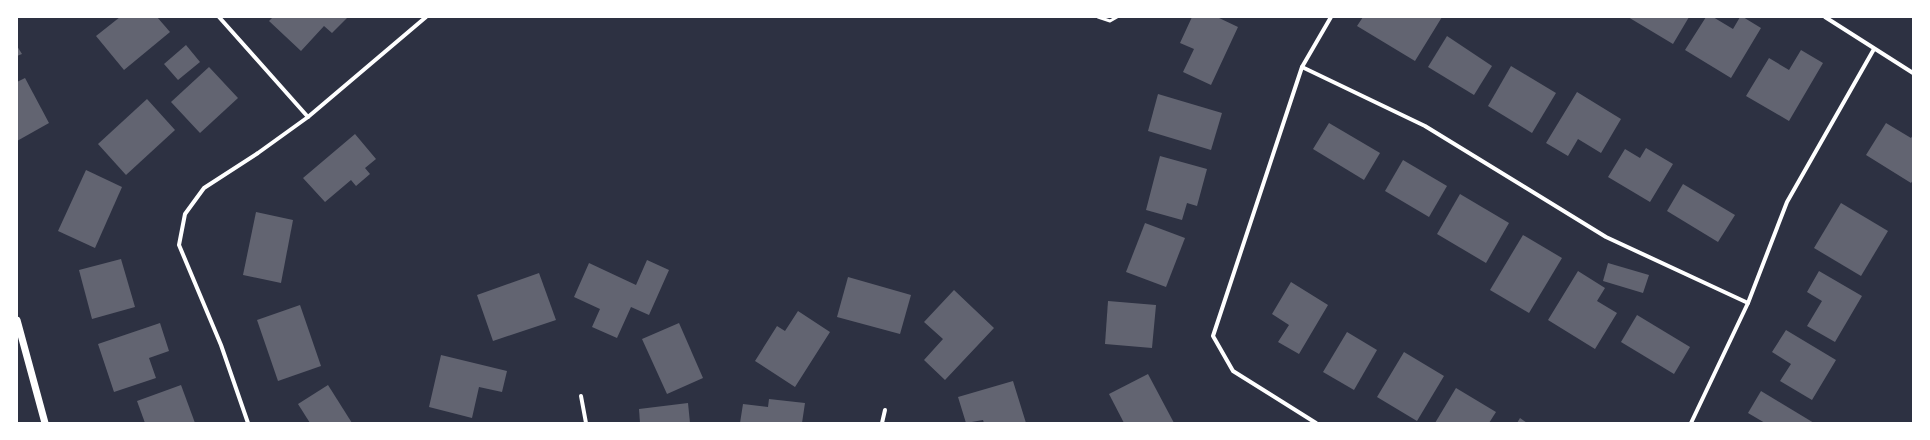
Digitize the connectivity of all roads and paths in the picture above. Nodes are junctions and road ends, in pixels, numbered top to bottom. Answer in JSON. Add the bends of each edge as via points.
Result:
{"nodes":[{"id":1,"x":219,"y":17,"type":"edge"},
{"id":2,"x":426,"y":17,"type":"edge"},
{"id":3,"x":1098,"y":17,"type":"edge"},
{"id":4,"x":1117,"y":17,"type":"edge"},
{"id":5,"x":1331,"y":17,"type":"edge"},
{"id":6,"x":1825,"y":17,"type":"edge"},
{"id":7,"x":1874,"y":49,"type":"junction"},
{"id":8,"x":1302,"y":67,"type":"junction"},
{"id":9,"x":1913,"y":73,"type":"edge"},
{"id":10,"x":308,"y":117,"type":"junction"},
{"id":11,"x":1748,"y":303,"type":"junction"},
{"id":12,"x":17,"y":320,"type":"edge"},
{"id":13,"x":581,"y":396,"type":"dead end"},
{"id":14,"x":884,"y":410,"type":"dead end"},
{"id":15,"x":45,"y":423,"type":"edge"},
{"id":16,"x":248,"y":423,"type":"edge"},
{"id":17,"x":586,"y":423,"type":"edge"},
{"id":18,"x":882,"y":423,"type":"edge"},
{"id":19,"x":1316,"y":423,"type":"edge"},
{"id":20,"x":1691,"y":423,"type":"edge"}],
"edges":[{"from":1,"to":10,"type":"street"},
{"from":2,"to":10,"type":"street"},
{"from":3,"to":4,"type":"lane","via":[[1110,21]]},
{"from":5,"to":8,"type":"street"},
{"from":6,"to":7,"type":"street"},
{"from":7,"to":9,"type":"street"},
{"from":7,"to":11,"type":"street","via":[[1787,202]]},
{"from":8,"to":11,"type":"street","via":[[1425,126],[1606,237]]},
{"from":8,"to":19,"type":"street","via":[[1213,336],[1233,371]]},
{"from":10,"to":16,"type":"street","via":[[204,188],[185,214],[180,245],[221,345]]},
{"from":11,"to":20,"type":"street"},
{"from":12,"to":15,"type":"street"},
{"from":13,"to":17,"type":"street"},
{"from":14,"to":18,"type":"street"}]}
